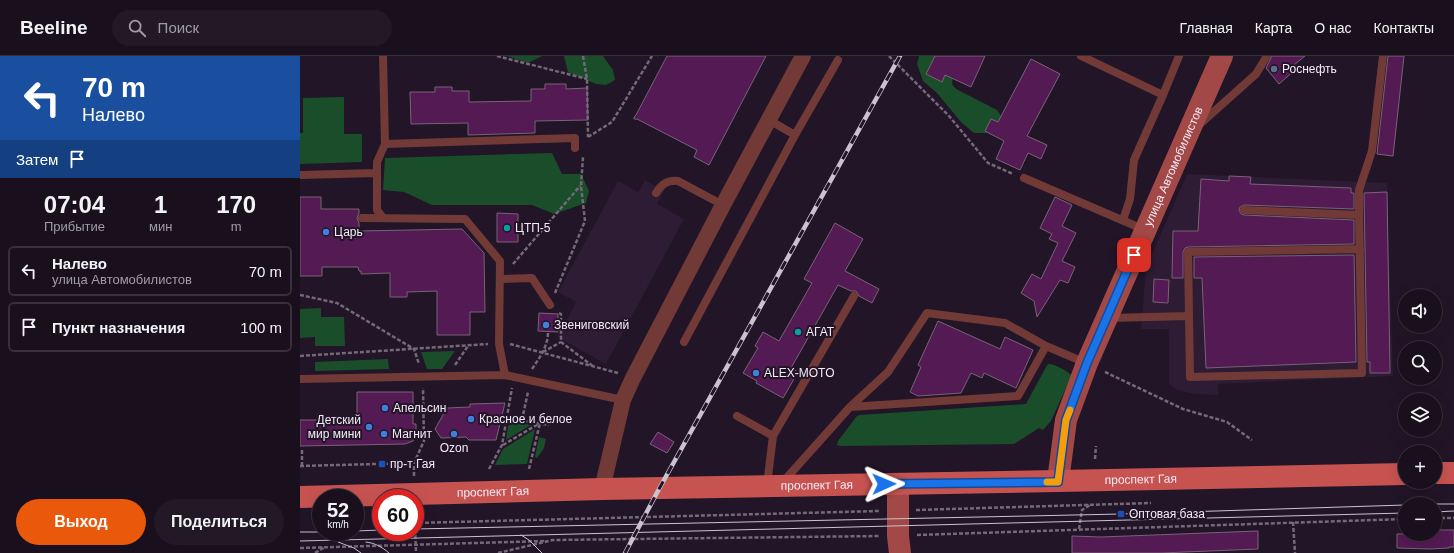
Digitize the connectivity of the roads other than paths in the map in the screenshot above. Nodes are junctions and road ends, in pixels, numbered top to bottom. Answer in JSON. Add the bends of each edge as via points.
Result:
{"nodes":[{"id":1,"x":383,"y":56,"type":"edge"},
{"id":2,"x":803,"y":56,"type":"edge"},
{"id":3,"x":1080,"y":56,"type":"edge"},
{"id":4,"x":1179,"y":56,"type":"edge"},
{"id":5,"x":1222,"y":56,"type":"edge"},
{"id":6,"x":1267,"y":56,"type":"edge"},
{"id":7,"x":1383,"y":56,"type":"edge"},
{"id":8,"x":838,"y":60,"type":"dead end"},
{"id":9,"x":1162,"y":95,"type":"junction"},
{"id":10,"x":769,"y":120,"type":"junction"},
{"id":11,"x":795,"y":135,"type":"junction"},
{"id":12,"x":1187,"y":135,"type":"junction"},
{"id":13,"x":385,"y":144,"type":"junction"},
{"id":14,"x":575,"y":148,"type":"dead end"},
{"id":15,"x":377,"y":173,"type":"junction"},
{"id":16,"x":300,"y":175,"type":"edge"},
{"id":17,"x":1024,"y":178,"type":"road end"},
{"id":18,"x":656,"y":193,"type":"dead end"},
{"id":19,"x":723,"y":205,"type":"junction"},
{"id":20,"x":1244,"y":210,"type":"dead end"},
{"id":21,"x":1360,"y":214,"type":"junction"},
{"id":22,"x":362,"y":218,"type":"dead end"},
{"id":23,"x":383,"y":218,"type":"junction"},
{"id":24,"x":1123,"y":220,"type":"junction"},
{"id":25,"x":1146,"y":230,"type":"junction"},
{"id":26,"x":1360,"y":249,"type":"junction"},
{"id":27,"x":500,"y":279,"type":"junction"},
{"id":28,"x":854,"y":296,"type":"dead end"},
{"id":29,"x":550,"y":305,"type":"road end"},
{"id":30,"x":1189,"y":316,"type":"junction"},
{"id":31,"x":1107,"y":318,"type":"junction"},
{"id":32,"x":684,"y":342,"type":"dead end"},
{"id":33,"x":1046,"y":346,"type":"junction"},
{"id":34,"x":1087,"y":363,"type":"junction"},
{"id":35,"x":505,"y":375,"type":"junction"},
{"id":36,"x":300,"y":379,"type":"edge"},
{"id":37,"x":623,"y":400,"type":"junction"},
{"id":38,"x":850,"y":407,"type":"junction"},
{"id":39,"x":737,"y":416,"type":"dead end"},
{"id":40,"x":773,"y":436,"type":"junction"},
{"id":41,"x":1442,"y":473,"type":"edge"},
{"id":42,"x":1454,"y":473,"type":"edge"},
{"id":43,"x":1398,"y":474,"type":"edge"},
{"id":44,"x":1058,"y":482,"type":"junction"},
{"id":45,"x":898,"y":484,"type":"junction"},
{"id":46,"x":773,"y":486,"type":"junction"},
{"id":47,"x":602,"y":489,"type":"junction"},
{"id":48,"x":300,"y":497,"type":"edge"},
{"id":49,"x":899,"y":544,"type":"edge"}],
"edges":[{"from":1,"to":13,"type":"lane"},
{"from":2,"to":10,"type":"street"},
{"from":3,"to":9,"type":"lane"},
{"from":4,"to":9,"type":"lane"},
{"from":5,"to":12,"type":"street","name":"улица Автомобилистов"},
{"from":6,"to":12,"type":"lane","via":[[1256,74]]},
{"from":7,"to":21,"type":"lane","via":[[1372,151],[1359,190]]},
{"from":8,"to":11,"type":"lane"},
{"from":9,"to":24,"type":"lane","via":[[1134,160],[1130,199]]},
{"from":10,"to":11,"type":"lane"},
{"from":10,"to":19,"type":"street"},
{"from":11,"to":32,"type":"lane"},
{"from":12,"to":25,"type":"street","name":"улица Автомобилистов"},
{"from":13,"to":14,"type":"lane","via":[[575,138]]},
{"from":13,"to":15,"type":"lane","via":[[377,162]]},
{"from":15,"to":16,"type":"lane"},
{"from":15,"to":23,"type":"lane","via":[[377,210]]},
{"from":17,"to":24,"type":"lane"},
{"from":18,"to":19,"type":"lane","via":[[670,180],[678,181]]},
{"from":19,"to":37,"type":"street"},
{"from":20,"to":21,"type":"lane"},
{"from":21,"to":26,"type":"lane"},
{"from":22,"to":23,"type":"lane"},
{"from":23,"to":27,"type":"lane","via":[[465,220],[500,261]]},
{"from":24,"to":25,"type":"lane"},
{"from":25,"to":31,"type":"street","name":"улица Автомобилистов"},
{"from":26,"to":30,"type":"lane","via":[[1188,252]]},
{"from":26,"to":30,"type":"lane","via":[[1362,373],[1190,377]]},
{"from":27,"to":29,"type":"lane","via":[[532,278]]},
{"from":27,"to":35,"type":"lane","via":[[499,344]]},
{"from":28,"to":40,"type":"lane"},
{"from":30,"to":31,"type":"lane"},
{"from":31,"to":34,"type":"street","name":"улица Автомобилистов"},
{"from":33,"to":34,"type":"lane"},
{"from":33,"to":38,"type":"lane","via":[[1018,396]]},
{"from":33,"to":38,"type":"lane","via":[[1005,323],[927,313],[888,372]]},
{"from":34,"to":44,"type":"street","name":"улица Автомобилистов","via":[[1066,420]]},
{"from":35,"to":36,"type":"lane"},
{"from":35,"to":37,"type":"lane"},
{"from":37,"to":47,"type":"street"},
{"from":38,"to":46,"type":"lane"},
{"from":39,"to":40,"type":"lane"},
{"from":40,"to":46,"type":"lane"},
{"from":41,"to":42,"type":"main road"},
{"from":43,"to":44,"type":"main road","name":"проспект Гая"},
{"from":44,"to":45,"type":"main road","name":"проспект Гая"},
{"from":45,"to":46,"type":"main road","name":"проспект Гая"},
{"from":45,"to":49,"type":"street"},
{"from":46,"to":47,"type":"main road","name":"проспект Гая"},
{"from":47,"to":48,"type":"main road","name":"проспект Гая"}]}
